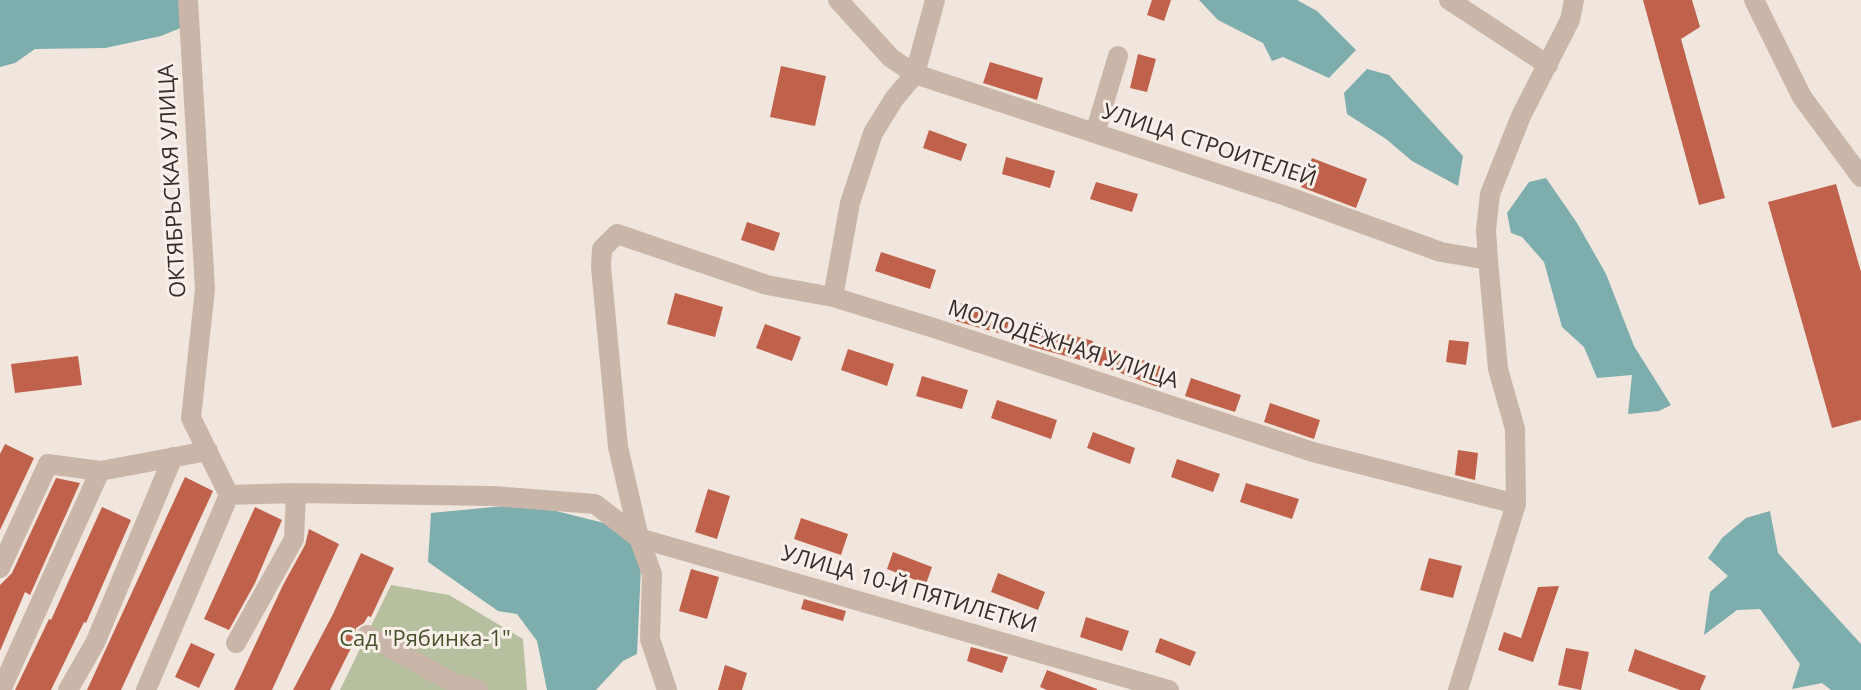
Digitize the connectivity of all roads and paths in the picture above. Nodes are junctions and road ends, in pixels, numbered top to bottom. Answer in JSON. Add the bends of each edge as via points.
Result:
{"nodes":[{"id":1,"x":188,"y":0,"type":"edge"},
{"id":2,"x":838,"y":0,"type":"edge"},
{"id":3,"x":935,"y":0,"type":"edge"},
{"id":4,"x":1449,"y":0,"type":"edge"},
{"id":5,"x":1574,"y":0,"type":"edge"},
{"id":6,"x":1754,"y":0,"type":"edge"},
{"id":7,"x":1118,"y":56,"type":"dead end"},
{"id":8,"x":1548,"y":65,"type":"junction"},
{"id":9,"x":915,"y":74,"type":"junction"},
{"id":10,"x":1095,"y":133,"type":"junction"},
{"id":11,"x":1861,"y":177,"type":"edge"},
{"id":12,"x":1488,"y":260,"type":"junction"},
{"id":13,"x":833,"y":297,"type":"junction"},
{"id":14,"x":208,"y":451,"type":"junction"},
{"id":15,"x":173,"y":457,"type":"junction"},
{"id":16,"x":100,"y":471,"type":"junction"},
{"id":17,"x":296,"y":493,"type":"junction"},
{"id":18,"x":229,"y":495,"type":"junction"},
{"id":19,"x":1516,"y":504,"type":"junction"},
{"id":20,"x":639,"y":538,"type":"junction"},
{"id":21,"x":0,"y":568,"type":"edge"},
{"id":22,"x":367,"y":635,"type":"dead end"},
{"id":23,"x":236,"y":643,"type":"dead end"},
{"id":24,"x":1168,"y":689,"type":"edge"},
{"id":25,"x":1,"y":690,"type":"edge"},
{"id":26,"x":68,"y":690,"type":"edge"},
{"id":27,"x":146,"y":690,"type":"edge"},
{"id":28,"x":478,"y":690,"type":"edge"},
{"id":29,"x":667,"y":690,"type":"edge"},
{"id":30,"x":1458,"y":690,"type":"edge"}],
"edges":[{"from":1,"to":14,"type":"street","name":"ОКТЯБРЬСКАЯ УЛИЦА","via":[[205,289],[191,418]]},
{"from":2,"to":9,"type":"street","name":"УЛИЦА СТРОИТЕЛЕЙ","via":[[891,58]]},
{"from":3,"to":9,"type":"street"},
{"from":4,"to":8,"type":"street"},
{"from":5,"to":8,"type":"street"},
{"from":6,"to":11,"type":"street","via":[[1802,97]]},
{"from":7,"to":10,"type":"street"},
{"from":8,"to":12,"type":"street","via":[[1490,194]]},
{"from":9,"to":10,"type":"street","name":"УЛИЦА СТРОИТЕЛЕЙ"},
{"from":9,"to":13,"type":"street","via":[[873,133],[850,203]]},
{"from":10,"to":12,"type":"street","name":"УЛИЦА СТРОИТЕЛЕЙ","via":[[1441,252]]},
{"from":12,"to":19,"type":"street","via":[[1498,369],[1515,429]]},
{"from":13,"to":19,"type":"street","name":"МОЛОДЁЖНАЯ УЛИЦА","via":[[1313,452]]},
{"from":13,"to":20,"type":"street","name":"МОЛОДЁЖНАЯ УЛИЦА","via":[[767,285],[617,234],[602,249],[618,447]]},
{"from":14,"to":15,"type":"street"},
{"from":14,"to":18,"type":"street","name":"ОКТЯБРЬСКАЯ УЛИЦА"},
{"from":15,"to":16,"type":"street"},
{"from":15,"to":26,"type":"street","via":[[95,643]]},
{"from":16,"to":21,"type":"street","via":[[48,464]]},
{"from":16,"to":25,"type":"street"},
{"from":17,"to":18,"type":"street"},
{"from":17,"to":20,"type":"street","via":[[493,496],[595,504]]},
{"from":17,"to":23,"type":"street","via":[[294,539]]},
{"from":18,"to":27,"type":"street"},
{"from":19,"to":30,"type":"street"},
{"from":20,"to":24,"type":"street","name":"УЛИЦА 10-Й ПЯТИЛЕТКИ"},
{"from":20,"to":29,"type":"street","via":[[652,574],[650,639]]},
{"from":22,"to":28,"type":"street","via":[[452,682]]}]}
